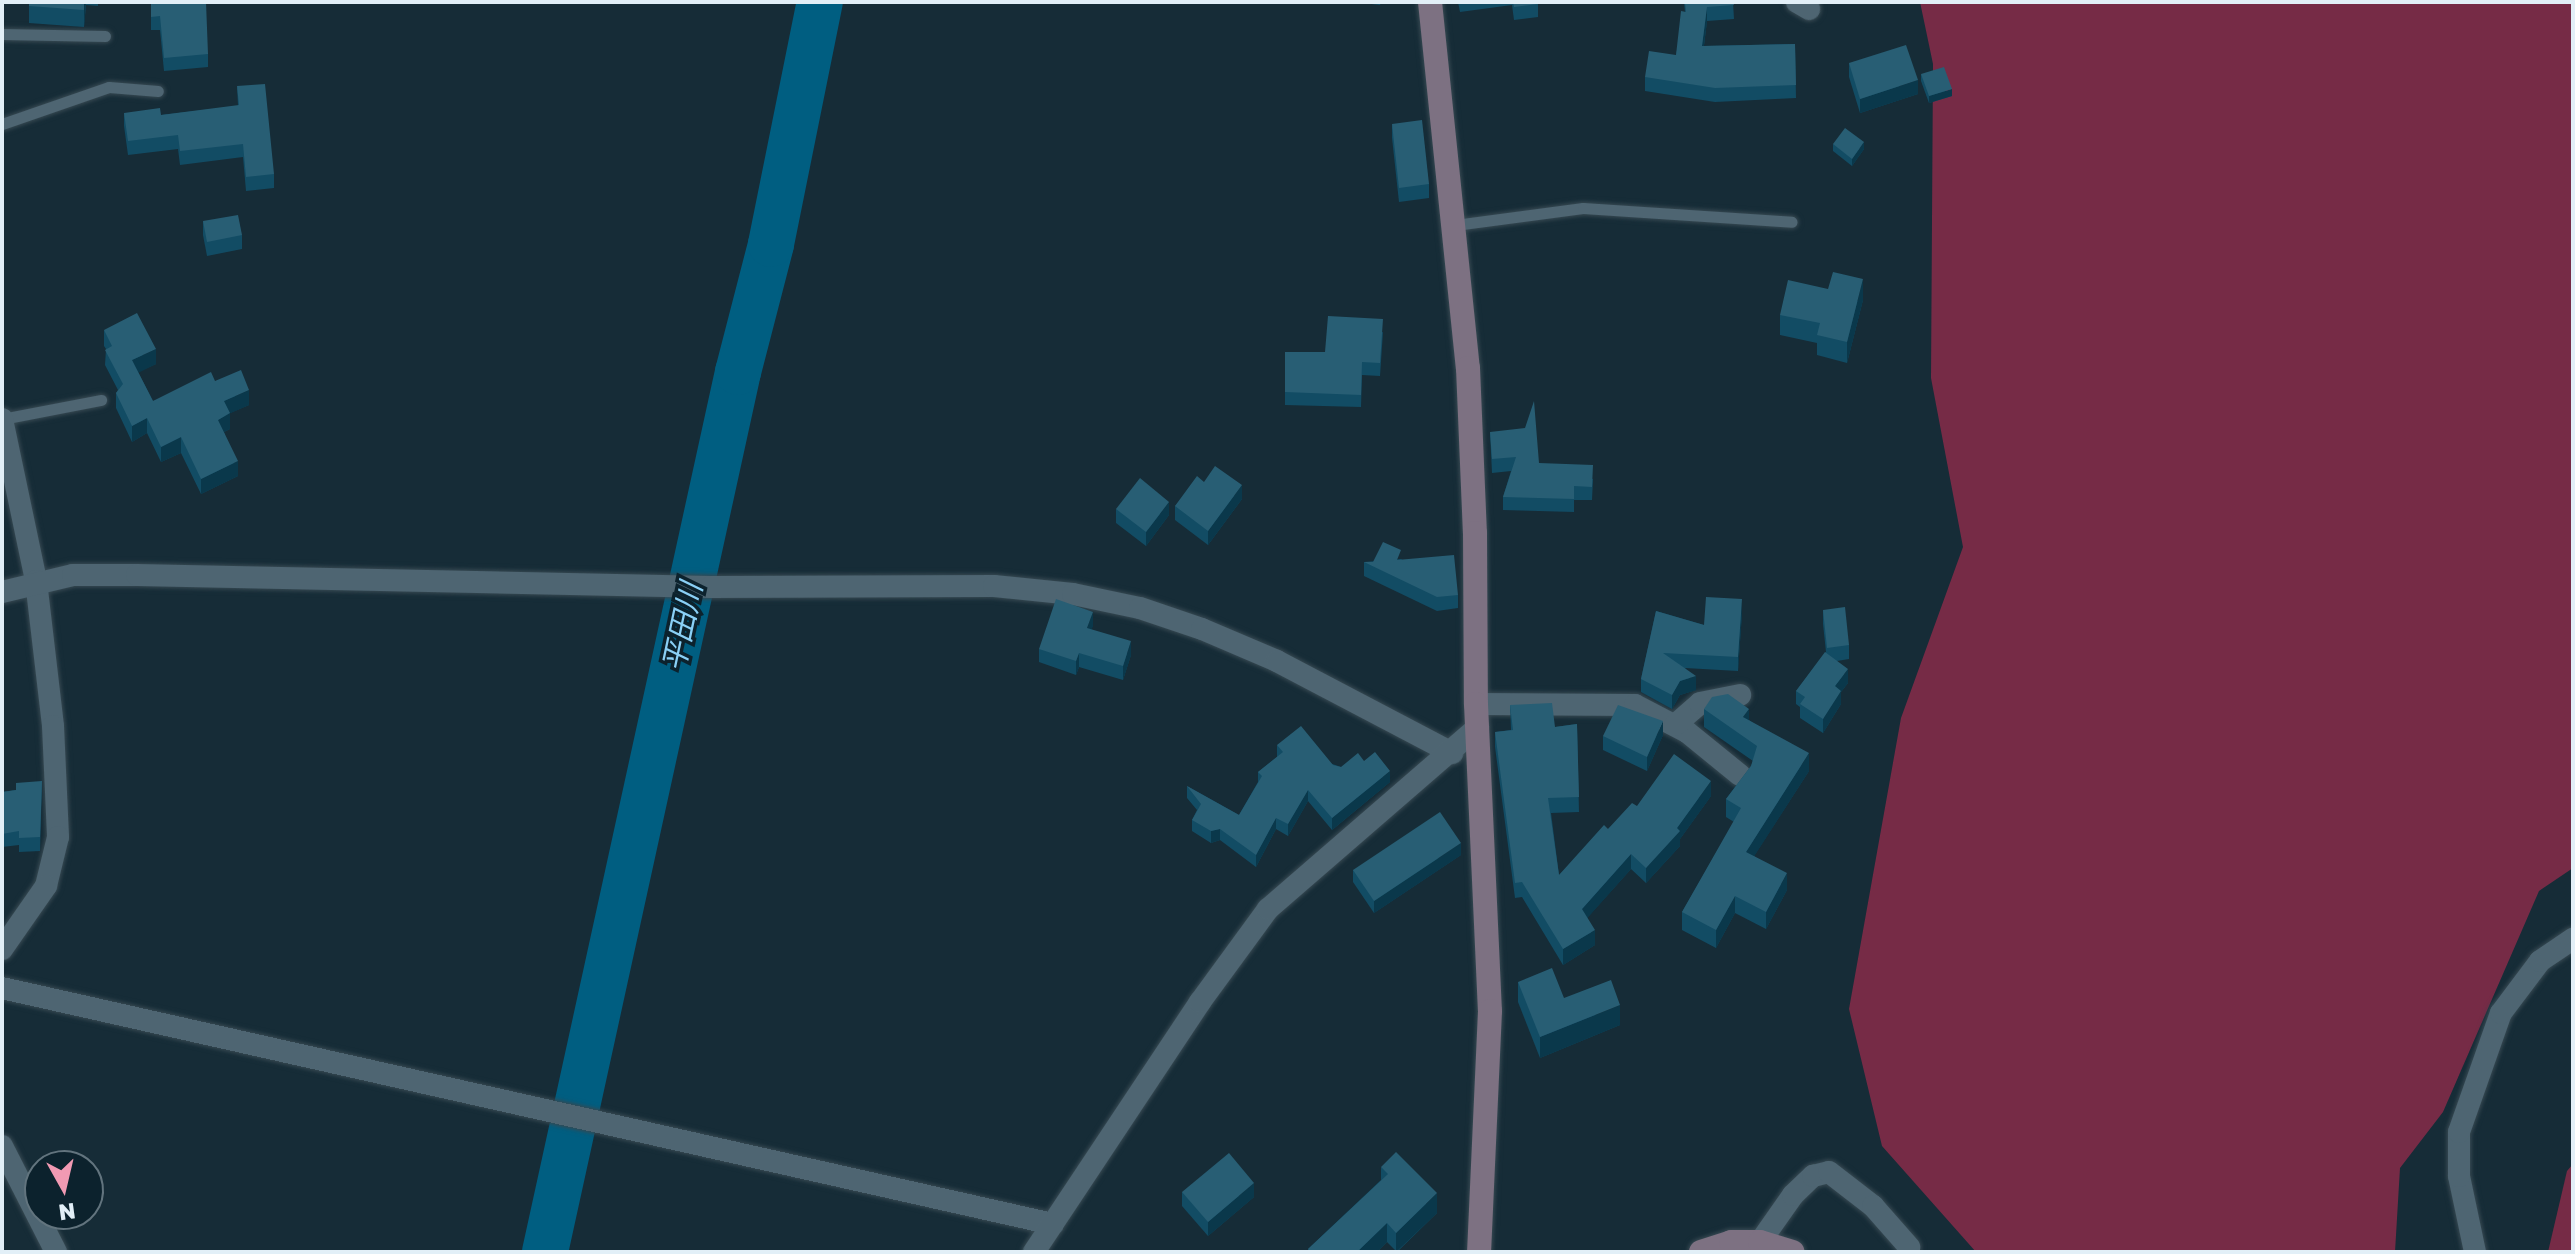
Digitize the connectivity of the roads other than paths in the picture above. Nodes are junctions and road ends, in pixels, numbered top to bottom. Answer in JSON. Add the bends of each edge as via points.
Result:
{"nodes":[{"id":1,"x":1430,"y":2,"type":"edge"},
{"id":2,"x":2,"y":34,"type":"edge"},
{"id":3,"x":105,"y":36,"type":"dead end"},
{"id":4,"x":158,"y":91,"type":"dead end"},
{"id":5,"x":2,"y":124,"type":"edge"},
{"id":6,"x":1792,"y":222,"type":"dead end"},
{"id":7,"x":1455,"y":225,"type":"junction"},
{"id":8,"x":101,"y":400,"type":"dead end"},
{"id":9,"x":2,"y":419,"type":"edge"},
{"id":10,"x":36,"y":581,"type":"junction"},
{"id":11,"x":2,"y":592,"type":"edge"},
{"id":12,"x":1740,"y":695,"type":"dead end"},
{"id":13,"x":1477,"y":716,"type":"junction"},
{"id":14,"x":1675,"y":725,"type":"junction"},
{"id":15,"x":1452,"y":753,"type":"junction"},
{"id":16,"x":1740,"y":775,"type":"edge"},
{"id":17,"x":2573,"y":939,"type":"edge"},
{"id":18,"x":2,"y":949,"type":"edge"},
{"id":19,"x":2,"y":988,"type":"edge"},
{"id":20,"x":2,"y":1146,"type":"edge"},
{"id":21,"x":1053,"y":1224,"type":"junction"},
{"id":22,"x":1760,"y":1242,"type":"junction"},
{"id":23,"x":1909,"y":1247,"type":"dead end"},
{"id":24,"x":56,"y":1252,"type":"edge"},
{"id":25,"x":1034,"y":1252,"type":"edge"},
{"id":26,"x":1479,"y":1252,"type":"edge"},
{"id":27,"x":1701,"y":1252,"type":"edge"},
{"id":28,"x":1792,"y":1252,"type":"edge"},
{"id":29,"x":2475,"y":1252,"type":"edge"}],
"edges":[{"from":1,"to":7,"type":"street"},
{"from":2,"to":3,"type":"lane"},
{"from":4,"to":5,"type":"lane","via":[[109,87]]},
{"from":6,"to":7,"type":"lane","via":[[1583,208]]},
{"from":7,"to":13,"type":"street","via":[[1468,368]]},
{"from":8,"to":9,"type":"lane"},
{"from":9,"to":10,"type":"street"},
{"from":10,"to":11,"type":"street"},
{"from":10,"to":15,"type":"street","via":[[137,575],[711,587],[994,586],[1140,608],[1277,661]]},
{"from":10,"to":18,"type":"street","via":[[53,726],[58,837],[46,886]]},
{"from":12,"to":14,"type":"street","via":[[1700,703]]},
{"from":13,"to":14,"type":"street","via":[[1635,705]]},
{"from":13,"to":15,"type":"street"},
{"from":13,"to":26,"type":"street","via":[[1490,1011]]},
{"from":14,"to":16,"type":"street"},
{"from":15,"to":21,"type":"street","via":[[1268,909]]},
{"from":17,"to":29,"type":"street","via":[[2540,961],[2501,1013],[2459,1132],[2459,1176]]},
{"from":19,"to":21,"type":"street"},
{"from":20,"to":24,"type":"street"},
{"from":21,"to":25,"type":"street"},
{"from":22,"to":23,"type":"street","via":[[1793,1195],[1813,1176],[1829,1172],[1873,1206]]},
{"from":22,"to":27,"type":"street","via":[[1731,1242]]},
{"from":22,"to":28,"type":"street"}]}
